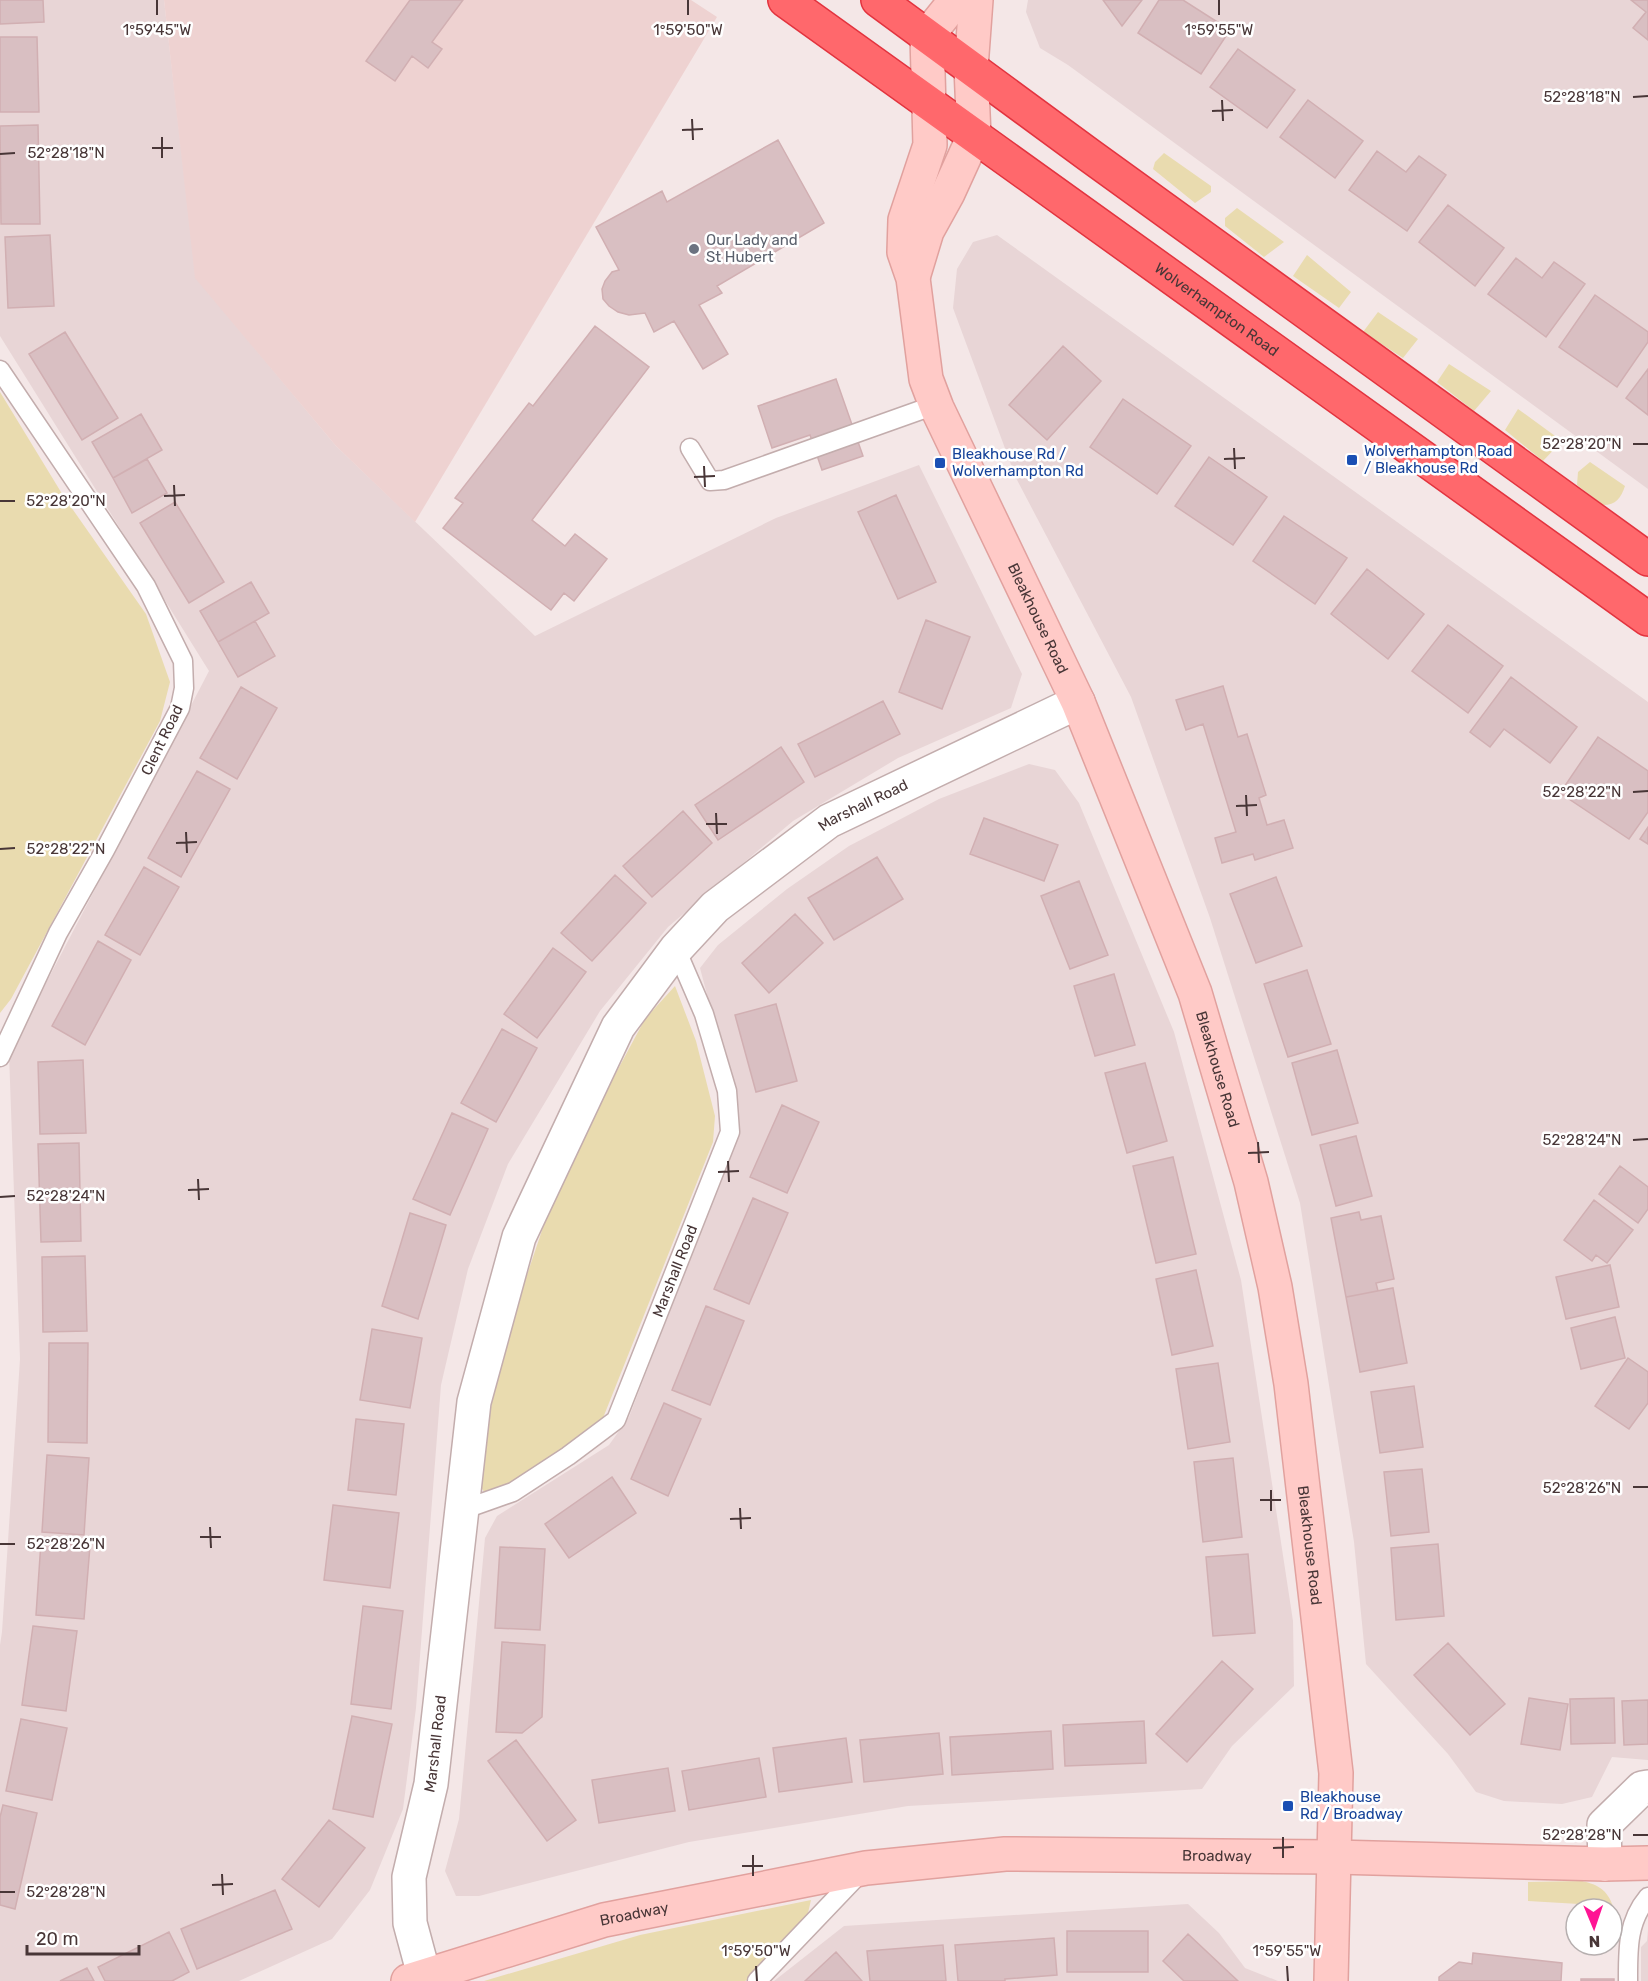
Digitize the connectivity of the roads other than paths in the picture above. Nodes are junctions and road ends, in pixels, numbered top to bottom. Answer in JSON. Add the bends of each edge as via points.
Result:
{"nodes":[{"id":1,"x":785,"y":0,"type":"edge"},
{"id":2,"x":878,"y":0,"type":"edge"},
{"id":3,"x":956,"y":0,"type":"edge"},
{"id":4,"x":976,"y":0,"type":"edge"},
{"id":5,"x":927,"y":36,"type":"junction"},
{"id":6,"x":970,"y":68,"type":"junction"},
{"id":7,"x":929,"y":103,"type":"junction"},
{"id":8,"x":974,"y":136,"type":"junction"},
{"id":9,"x":913,"y":278,"type":"junction"},
{"id":10,"x":0,"y":370,"type":"edge"},
{"id":11,"x":935,"y":405,"type":"junction"},
{"id":12,"x":690,"y":448,"type":"dead end"},
{"id":13,"x":1648,"y":559,"type":"edge"},
{"id":14,"x":1648,"y":619,"type":"edge"},
{"id":15,"x":1078,"y":702,"type":"junction"},
{"id":16,"x":676,"y":949,"type":"junction"},
{"id":17,"x":0,"y":1057,"type":"edge"},
{"id":18,"x":462,"y":1510,"type":"junction"},
{"id":19,"x":1648,"y":1787,"type":"edge"},
{"id":20,"x":1335,"y":1857,"type":"junction"},
{"id":21,"x":1648,"y":1863,"type":"edge"},
{"id":22,"x":1605,"y":1864,"type":"junction"},
{"id":23,"x":866,"y":1868,"type":"junction"},
{"id":24,"x":1648,"y":1897,"type":"edge"},
{"id":25,"x":416,"y":1978,"type":"edge"},
{"id":26,"x":757,"y":1981,"type":"edge"},
{"id":27,"x":1331,"y":1981,"type":"edge"},
{"id":28,"x":1628,"y":1981,"type":"edge"}],
"edges":[{"from":1,"to":7,"type":"highway","name":"Wolverhampton Road"},
{"from":2,"to":5,"type":"highway"},
{"from":3,"to":5,"type":"street"},
{"from":4,"to":6,"type":"street","name":"Bleakhouse Road"},
{"from":5,"to":6,"type":"highway"},
{"from":5,"to":7,"type":"street","name":"Bleakhouse Road"},
{"from":6,"to":8,"type":"street","name":"Bleakhouse Road"},
{"from":6,"to":13,"type":"highway"},
{"from":7,"to":8,"type":"highway","name":"Wolverhampton Road"},
{"from":7,"to":9,"type":"street","name":"Bleakhouse Road","via":[[930,145],[905,220],[904,252]]},
{"from":8,"to":9,"type":"street","name":"Bleakhouse Road","via":[[927,231]]},
{"from":8,"to":14,"type":"highway","name":"Wolverhampton Road"},
{"from":9,"to":11,"type":"street","name":"Bleakhouse Road","via":[[926,379]]},
{"from":10,"to":17,"type":"lane","name":"Clent Road","via":[[146,585],[183,661],[184,688],[180,708],[58,933]]},
{"from":11,"to":12,"type":"lane","via":[[724,480],[710,481]]},
{"from":11,"to":15,"type":"street","name":"Bleakhouse Road"},
{"from":15,"to":16,"type":"street","name":"Marshall Road","via":[[830,821],[715,907]]},
{"from":15,"to":20,"type":"street","name":"Bleakhouse Road","via":[[1196,993],[1251,1182],[1275,1287],[1291,1384],[1336,1773]]},
{"from":16,"to":18,"type":"street","name":"Marshall Road","via":[[618,1027],[519,1237],[474,1402]]},
{"from":16,"to":18,"type":"lane","name":"Marshall Road","via":[[704,1014],[717,1058],[726,1091],[730,1132],[616,1420],[513,1492]]},
{"from":18,"to":25,"type":"street","name":"Marshall Road","via":[[431,1784],[409,1877]]},
{"from":19,"to":22,"type":"street","via":[[1642,1788],[1604,1825]]},
{"from":20,"to":22,"type":"street","name":"Broadway"},
{"from":20,"to":23,"type":"street","name":"Broadway","via":[[1005,1854]]},
{"from":20,"to":27,"type":"street","name":"Bleakhouse Road"},
{"from":21,"to":22,"type":"street","name":"Broadway"},
{"from":23,"to":25,"type":"street","name":"Broadway","via":[[604,1920]]},
{"from":23,"to":26,"type":"lane"},
{"from":24,"to":28,"type":"lane","via":[[1635,1916],[1628,1943]]}]}
